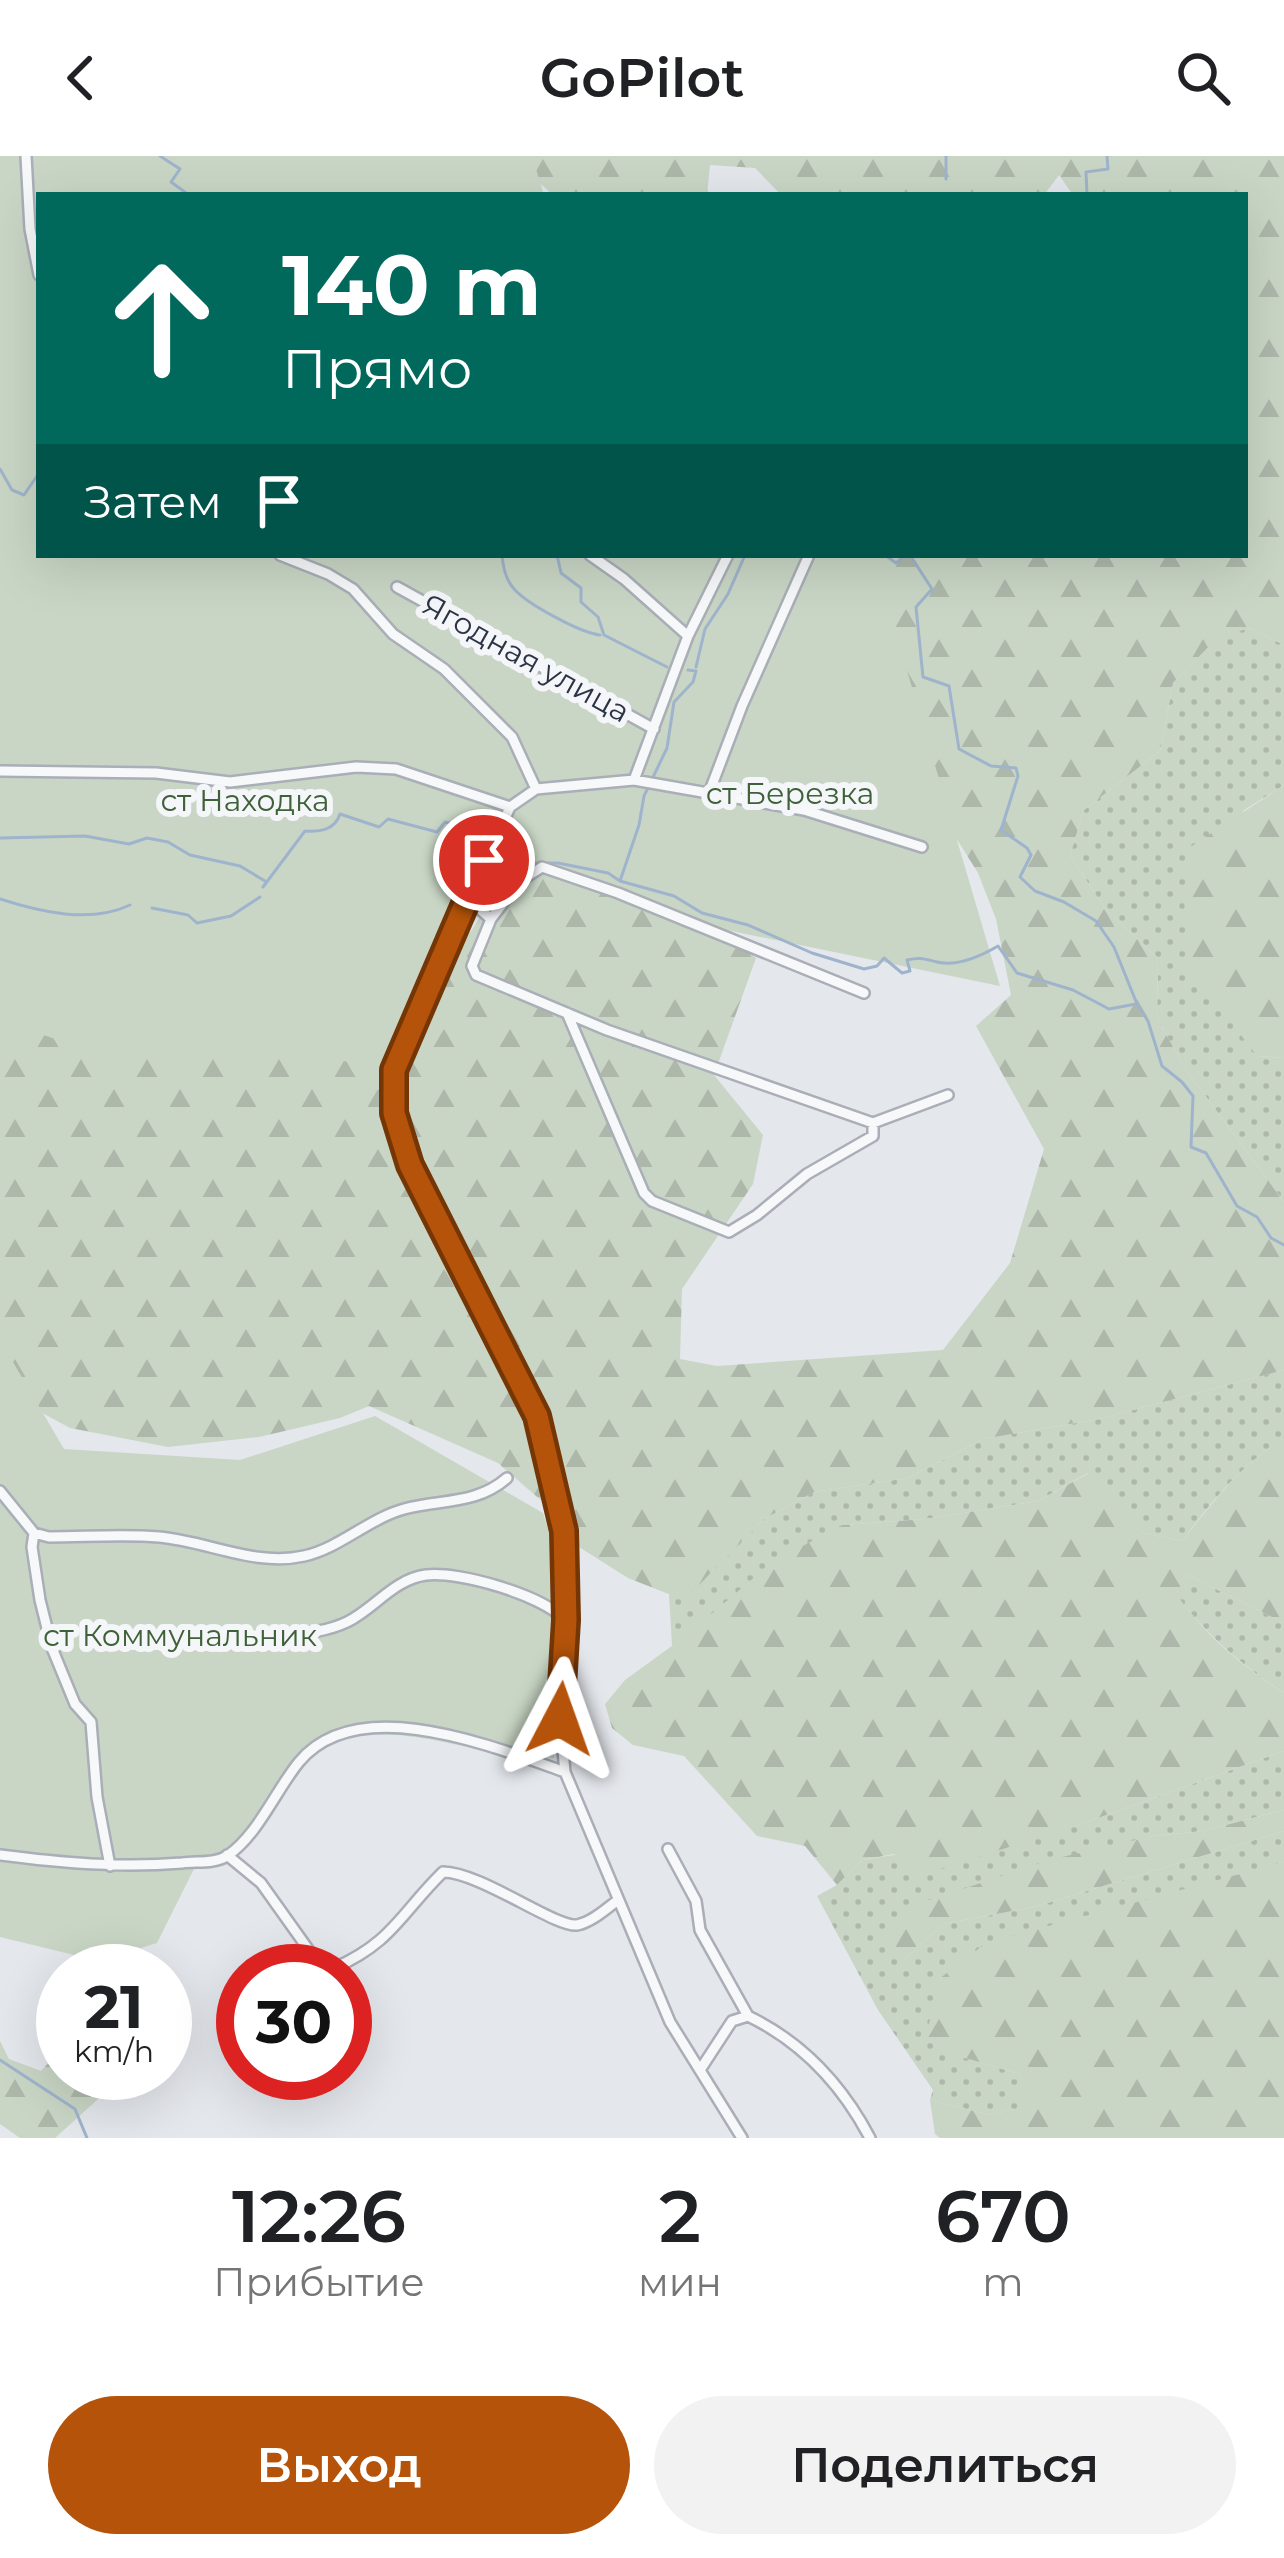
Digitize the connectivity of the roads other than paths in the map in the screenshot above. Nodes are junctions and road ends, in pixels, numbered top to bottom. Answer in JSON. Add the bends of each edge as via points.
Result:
{"nodes":[{"id":1,"x":26,"y":156,"type":"edge"},
{"id":2,"x":36,"y":260,"type":"edge"},
{"id":3,"x":288,"y":558,"type":"edge"},
{"id":4,"x":594,"y":558,"type":"edge"},
{"id":5,"x":727,"y":558,"type":"edge"},
{"id":6,"x":807,"y":558,"type":"edge"},
{"id":7,"x":397,"y":587,"type":"dead end"},
{"id":8,"x":688,"y":636,"type":"junction"},
{"id":9,"x":654,"y":729,"type":"junction"},
{"id":10,"x":0,"y":771,"type":"edge"},
{"id":11,"x":638,"y":781,"type":"junction"},
{"id":12,"x":536,"y":789,"type":"junction"},
{"id":13,"x":709,"y":793,"type":"junction"},
{"id":14,"x":510,"y":807,"type":"junction"},
{"id":15,"x":922,"y":847,"type":"dead end"},
{"id":16,"x":467,"y":898,"type":"junction"},
{"id":17,"x":491,"y":919,"type":"junction"},
{"id":18,"x":864,"y":992,"type":"dead end"},
{"id":19,"x":567,"y":1012,"type":"junction"},
{"id":20,"x":948,"y":1095,"type":"dead end"},
{"id":21,"x":873,"y":1123,"type":"junction"},
{"id":22,"x":507,"y":1478,"type":"dead end"},
{"id":23,"x":0,"y":1491,"type":"edge"},
{"id":24,"x":34,"y":1533,"type":"junction"},
{"id":25,"x":566,"y":1620,"type":"junction"},
{"id":26,"x":266,"y":1638,"type":"dead end"},
{"id":27,"x":565,"y":1772,"type":"junction"},
{"id":28,"x":668,"y":1849,"type":"dead end"},
{"id":29,"x":0,"y":1856,"type":"edge"},
{"id":30,"x":227,"y":1856,"type":"junction"},
{"id":31,"x":110,"y":1866,"type":"junction"},
{"id":32,"x":618,"y":1900,"type":"junction"},
{"id":33,"x":748,"y":2016,"type":"junction"},
{"id":34,"x":700,"y":2070,"type":"junction"},
{"id":35,"x":742,"y":2138,"type":"edge"},
{"id":36,"x":870,"y":2138,"type":"edge"}],
"edges":[{"from":1,"to":2,"type":"street"},
{"from":3,"to":12,"type":"street","via":[[353,589],[393,634],[444,669],[512,737]]},
{"from":4,"to":8,"type":"street"},
{"from":5,"to":8,"type":"street"},
{"from":6,"to":13,"type":"street"},
{"from":7,"to":9,"type":"street","name":"Ягодная улица"},
{"from":8,"to":9,"type":"street"},
{"from":9,"to":11,"type":"street"},
{"from":10,"to":14,"type":"street","via":[[230,782],[356,767],[395,770]]},
{"from":11,"to":12,"type":"street"},
{"from":11,"to":13,"type":"street"},
{"from":12,"to":14,"type":"street"},
{"from":13,"to":15,"type":"street"},
{"from":14,"to":16,"type":"street"},
{"from":16,"to":17,"type":"street"},
{"from":16,"to":25,"type":"street","via":[[394,1070],[394,1113],[410,1165],[537,1416],[564,1531]]},
{"from":17,"to":18,"type":"street","via":[[542,866]]},
{"from":17,"to":19,"type":"street","via":[[472,966],[476,976]]},
{"from":19,"to":21,"type":"street"},
{"from":19,"to":21,"type":"street","via":[[644,1192],[729,1232],[873,1136]]},
{"from":20,"to":21,"type":"street"},
{"from":22,"to":24,"type":"street","via":[[474,1499],[391,1514],[301,1557],[157,1537]]},
{"from":23,"to":24,"type":"street"},
{"from":24,"to":31,"type":"street","via":[[52,1648],[91,1723]]},
{"from":25,"to":26,"type":"street","via":[[515,1592],[424,1575],[342,1624]]},
{"from":25,"to":27,"type":"street"},
{"from":27,"to":30,"type":"street","via":[[454,1735],[348,1731],[314,1746]]},
{"from":27,"to":32,"type":"street"},
{"from":28,"to":33,"type":"street","via":[[696,1901],[700,1930]]},
{"from":29,"to":31,"type":"street"},
{"from":30,"to":31,"type":"street"},
{"from":30,"to":32,"type":"street","via":[[261,1883],[318,1963],[334,1968],[389,1936],[442,1872],[564,1924],[578,1925]]},
{"from":32,"to":34,"type":"street","via":[[670,2023]]},
{"from":33,"to":34,"type":"street","via":[[732,2021]]},
{"from":33,"to":36,"type":"street","via":[[778,2030],[839,2086]]},
{"from":34,"to":35,"type":"street"}]}
